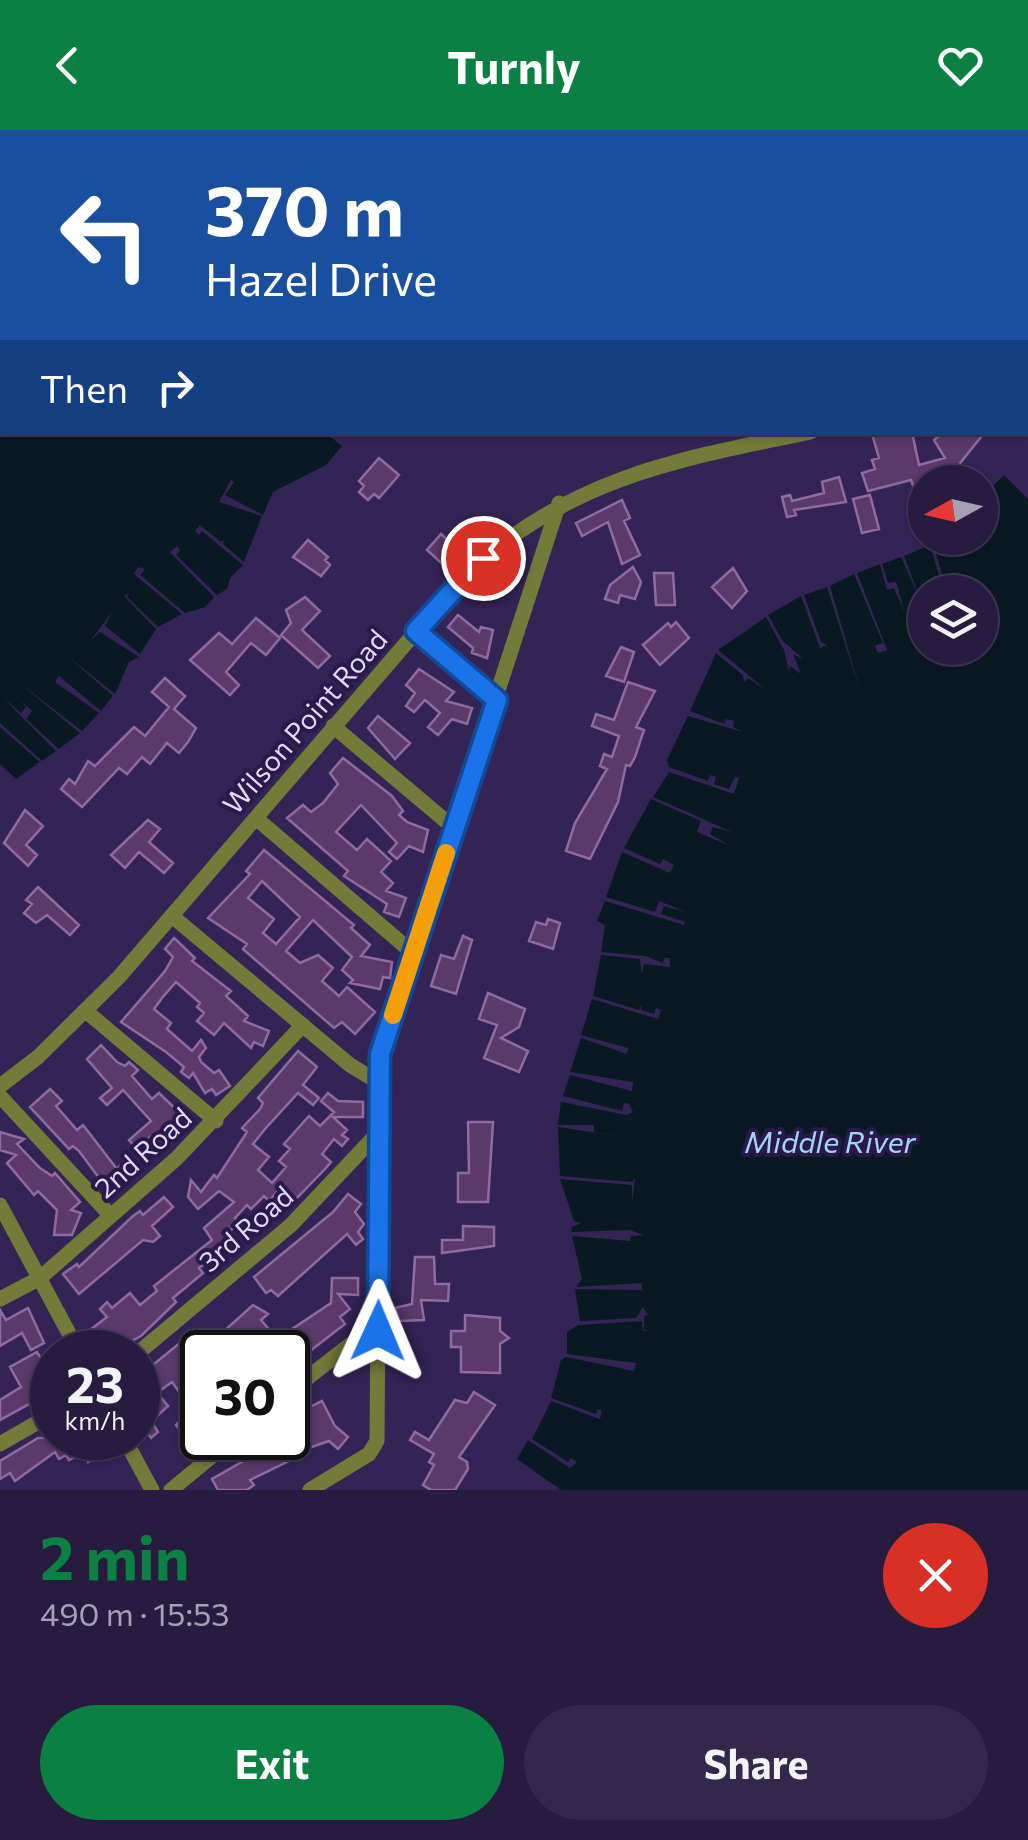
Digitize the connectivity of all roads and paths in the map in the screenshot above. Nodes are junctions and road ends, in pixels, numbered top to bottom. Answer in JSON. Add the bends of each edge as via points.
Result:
{"nodes":[{"id":1,"x":799,"y":435,"type":"edge"},
{"id":2,"x":559,"y":503,"type":"junction"},
{"id":3,"x":416,"y":631,"type":"junction"},
{"id":4,"x":497,"y":700,"type":"junction"},
{"id":5,"x":333,"y":726,"type":"junction"},
{"id":6,"x":256,"y":818,"type":"junction"},
{"id":7,"x":454,"y":828,"type":"junction"},
{"id":8,"x":172,"y":916,"type":"junction"},
{"id":9,"x":414,"y":954,"type":"junction"},
{"id":10,"x":87,"y":1012,"type":"junction"},
{"id":11,"x":302,"y":1025,"type":"junction"},
{"id":12,"x":378,"y":1082,"type":"junction"},
{"id":13,"x":0,"y":1086,"type":"edge"},
{"id":14,"x":0,"y":1096,"type":"edge"},
{"id":15,"x":216,"y":1121,"type":"junction"},
{"id":16,"x":378,"y":1133,"type":"junction"},
{"id":17,"x":0,"y":1205,"type":"edge"},
{"id":18,"x":110,"y":1215,"type":"junction"},
{"id":19,"x":40,"y":1278,"type":"junction"},
{"id":20,"x":0,"y":1299,"type":"edge"},
{"id":21,"x":378,"y":1323,"type":"junction"},
{"id":22,"x":68,"y":1330,"type":"edge"},
{"id":23,"x":160,"y":1335,"type":"edge"},
{"id":24,"x":310,"y":1376,"type":"edge"},
{"id":25,"x":30,"y":1427,"type":"edge"},
{"id":26,"x":0,"y":1444,"type":"edge"},
{"id":27,"x":136,"y":1460,"type":"edge"},
{"id":28,"x":208,"y":1460,"type":"edge"},
{"id":29,"x":152,"y":1490,"type":"edge"},
{"id":30,"x":172,"y":1490,"type":"edge"},
{"id":31,"x":310,"y":1490,"type":"edge"}],
"edges":[{"from":1,"to":2,"type":"street","name":"Wilson Point Road","via":[[630,476]]},
{"from":2,"to":3,"type":"street","name":"Wilson Point Road","via":[[483,558]]},
{"from":2,"to":4,"type":"street"},
{"from":3,"to":4,"type":"street"},
{"from":3,"to":5,"type":"street","name":"Wilson Point Road"},
{"from":4,"to":7,"type":"street"},
{"from":5,"to":6,"type":"street","name":"Wilson Point Road"},
{"from":5,"to":7,"type":"street"},
{"from":6,"to":8,"type":"street","name":"Wilson Point Road"},
{"from":6,"to":9,"type":"street"},
{"from":7,"to":9,"type":"street"},
{"from":8,"to":10,"type":"street","name":"Wilson Point Road"},
{"from":8,"to":11,"type":"street"},
{"from":9,"to":12,"type":"street","via":[[380,1054]]},
{"from":10,"to":13,"type":"street","name":"Wilson Point Road"},
{"from":10,"to":15,"type":"street"},
{"from":11,"to":12,"type":"street"},
{"from":11,"to":15,"type":"street","name":"2nd Road"},
{"from":12,"to":16,"type":"street"},
{"from":14,"to":18,"type":"street"},
{"from":15,"to":18,"type":"street","name":"2nd Road"},
{"from":16,"to":21,"type":"street"},
{"from":16,"to":23,"type":"street","name":"3rd Road","via":[[291,1225]]},
{"from":17,"to":19,"type":"street"},
{"from":18,"to":19,"type":"street","name":"2nd Road"},
{"from":19,"to":20,"type":"street","name":"2nd Road"},
{"from":19,"to":22,"type":"street"},
{"from":21,"to":24,"type":"street"},
{"from":21,"to":31,"type":"street","via":[[374,1449]]},
{"from":25,"to":26,"type":"street"},
{"from":27,"to":29,"type":"street"},
{"from":28,"to":30,"type":"street"}]}
